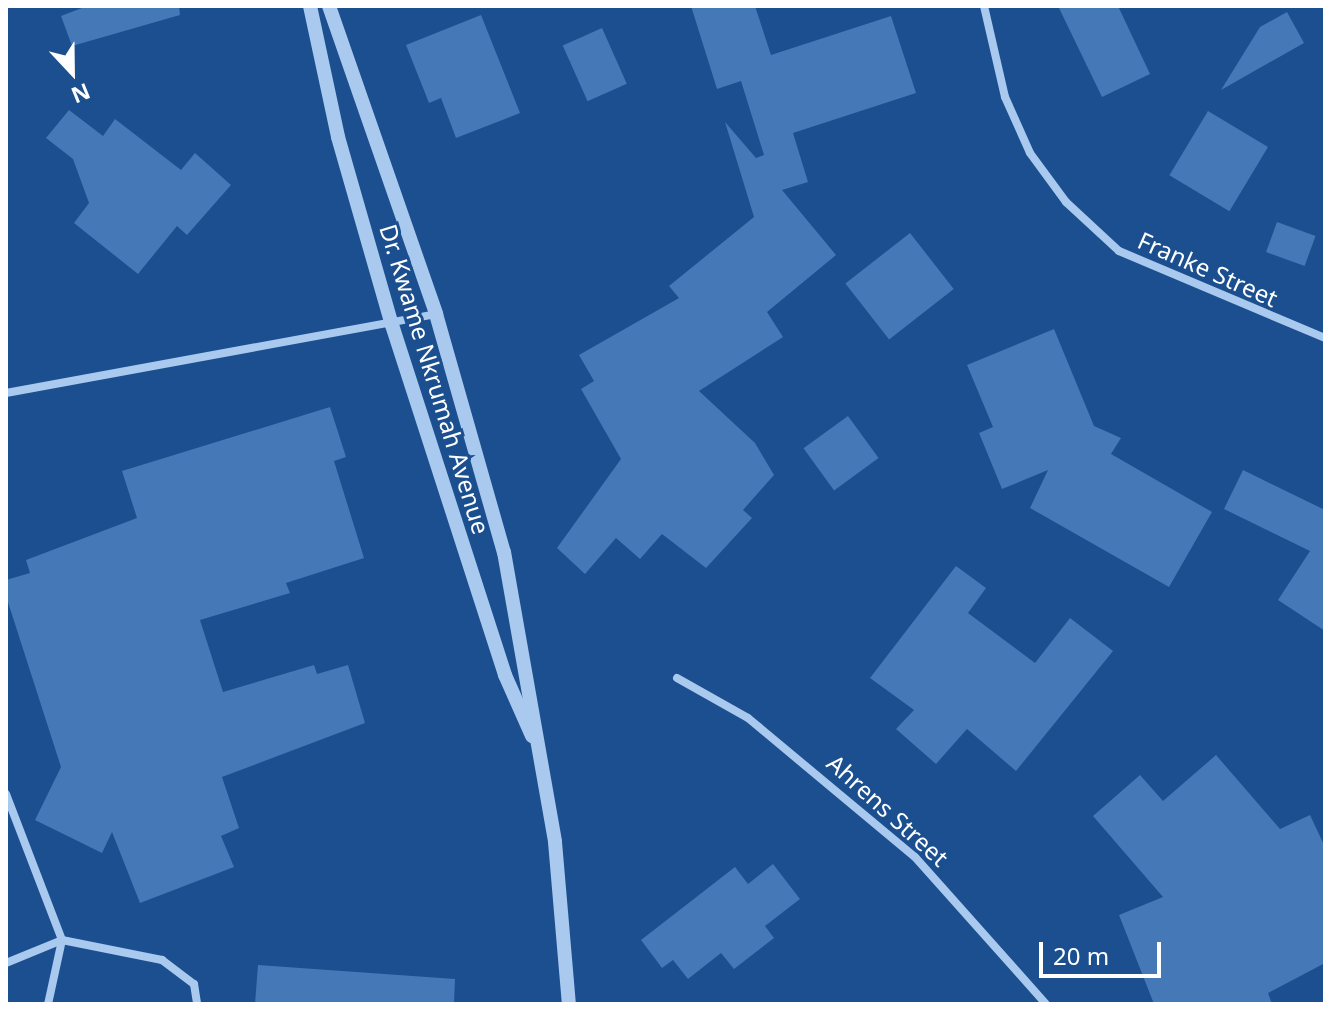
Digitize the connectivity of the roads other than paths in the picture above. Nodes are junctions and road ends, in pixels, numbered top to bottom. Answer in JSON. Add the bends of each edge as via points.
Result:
{"nodes":[{"id":1,"x":310,"y":6,"type":"edge"},
{"id":2,"x":329,"y":6,"type":"edge"},
{"id":3,"x":984,"y":6,"type":"edge"},
{"id":4,"x":436,"y":314,"type":"junction"},
{"id":5,"x":392,"y":325,"type":"junction"},
{"id":6,"x":1325,"y":338,"type":"edge"},
{"id":7,"x":6,"y":393,"type":"edge"},
{"id":8,"x":677,"y":678,"type":"dead end"},
{"id":9,"x":542,"y":758,"type":"junction"},
{"id":10,"x":6,"y":794,"type":"edge"},
{"id":11,"x":62,"y":940,"type":"junction"},
{"id":12,"x":6,"y":963,"type":"edge"},
{"id":13,"x":48,"y":1004,"type":"edge"},
{"id":14,"x":197,"y":1004,"type":"edge"},
{"id":15,"x":569,"y":1004,"type":"edge"},
{"id":16,"x":1046,"y":1004,"type":"edge"}],
"edges":[{"from":1,"to":5,"type":"street","name":"Dr. Kwame Nkrumah Avenue","via":[[338,137]]},
{"from":2,"to":4,"type":"street","name":"Dr. Kwame Nkrumah Avenue"},
{"from":3,"to":6,"type":"street","name":"Franke Street","via":[[1005,97],[1030,153],[1066,202],[1119,251]]},
{"from":4,"to":5,"type":"street"},
{"from":4,"to":9,"type":"street","name":"Dr. Kwame Nkrumah Avenue","via":[[504,552]]},
{"from":5,"to":7,"type":"street"},
{"from":5,"to":9,"type":"street","name":"Dr. Kwame Nkrumah Avenue","via":[[505,675]]},
{"from":8,"to":16,"type":"street","name":"Ahrens Street","via":[[748,718],[915,857]]},
{"from":9,"to":15,"type":"street","name":"Dr. Kwame Nkrumah Avenue"},
{"from":10,"to":11,"type":"street"},
{"from":11,"to":12,"type":"street"},
{"from":11,"to":13,"type":"street"},
{"from":11,"to":14,"type":"street","via":[[162,960],[194,984]]}]}
